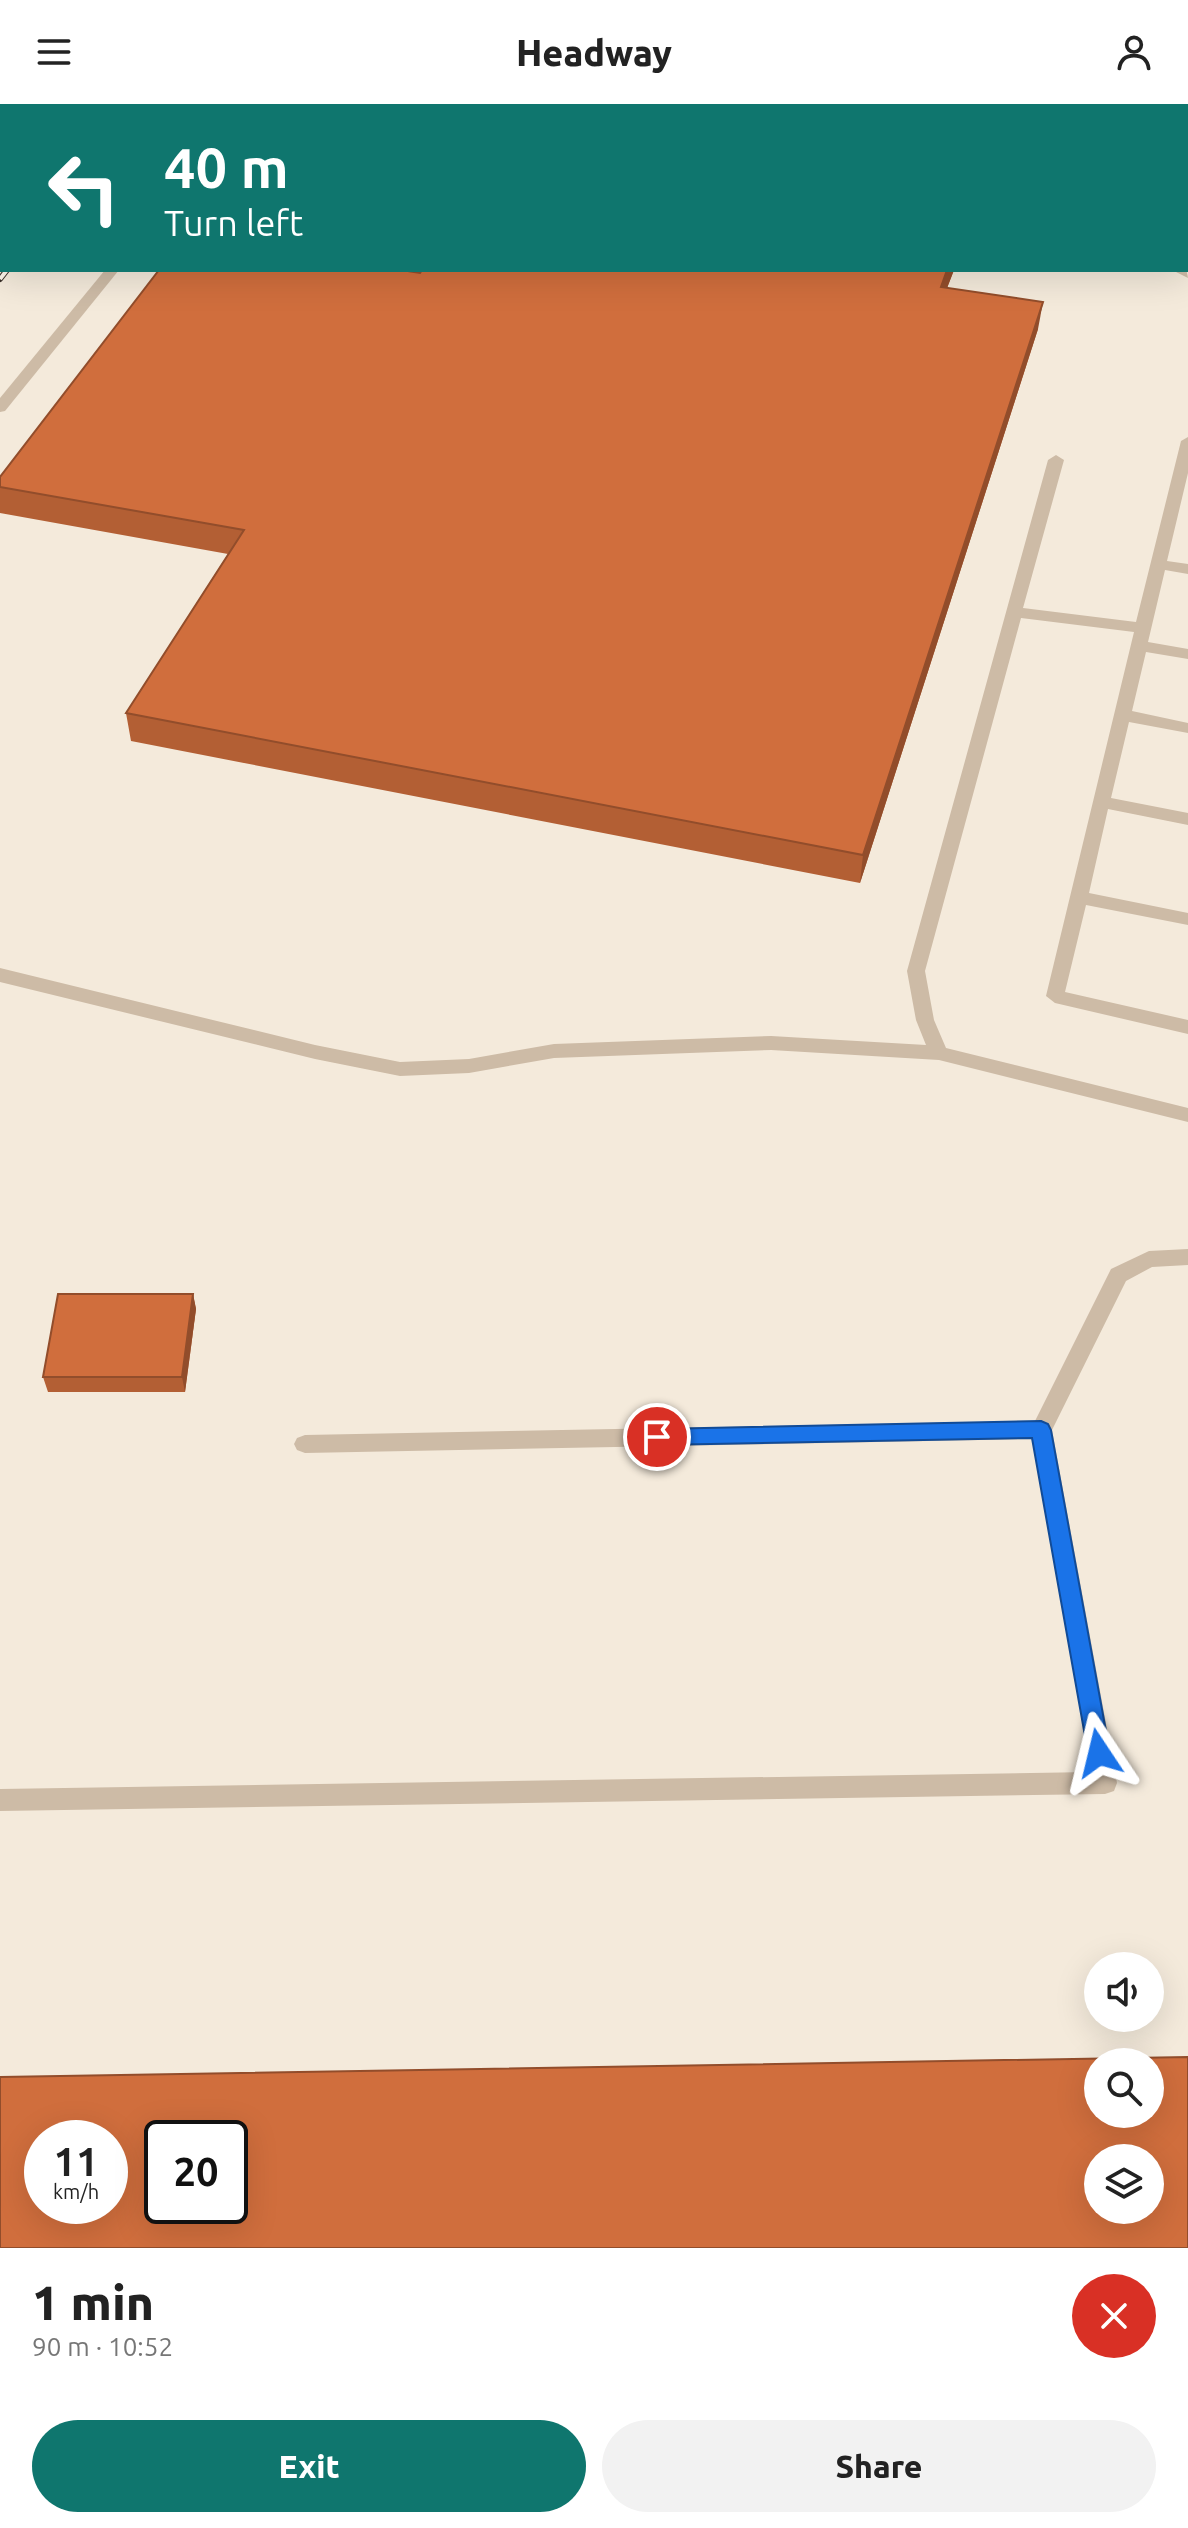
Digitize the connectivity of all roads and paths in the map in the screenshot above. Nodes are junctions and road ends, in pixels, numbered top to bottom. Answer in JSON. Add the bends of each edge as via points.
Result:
{"nodes":[{"id":1,"x":110,"y":272,"type":"edge"},
{"id":2,"x":0,"y":408,"type":"edge"},
{"id":3,"x":1188,"y":441,"type":"edge"},
{"id":4,"x":1056,"y":460,"type":"dead end"},
{"id":5,"x":1182,"y":491,"type":"edge"},
{"id":6,"x":1158,"y":564,"type":"junction"},
{"id":7,"x":1188,"y":569,"type":"edge"},
{"id":8,"x":1015,"y":612,"type":"junction"},
{"id":9,"x":1141,"y":637,"type":"junction"},
{"id":10,"x":1188,"y":654,"type":"edge"},
{"id":11,"x":1122,"y":715,"type":"junction"},
{"id":12,"x":1188,"y":728,"type":"edge"},
{"id":13,"x":1101,"y":802,"type":"junction"},
{"id":14,"x":1188,"y":819,"type":"edge"},
{"id":15,"x":1079,"y":897,"type":"junction"},
{"id":16,"x":1188,"y":919,"type":"edge"},
{"id":17,"x":0,"y":975,"type":"edge"},
{"id":18,"x":1188,"y":1027,"type":"edge"},
{"id":19,"x":939,"y":1053,"type":"junction"},
{"id":20,"x":1188,"y":1115,"type":"edge"},
{"id":21,"x":1188,"y":1257,"type":"edge"},
{"id":22,"x":1041,"y":1430,"type":"junction"},
{"id":23,"x":305,"y":1444,"type":"dead end"},
{"id":24,"x":0,"y":1800,"type":"edge"}],
"edges":[{"from":1,"to":2,"type":"lane"},
{"from":3,"to":5,"type":"lane"},
{"from":4,"to":8,"type":"lane"},
{"from":5,"to":6,"type":"lane"},
{"from":6,"to":7,"type":"lane"},
{"from":6,"to":9,"type":"lane"},
{"from":8,"to":9,"type":"lane"},
{"from":8,"to":19,"type":"lane","via":[[916,971],[925,1020]]},
{"from":9,"to":10,"type":"lane"},
{"from":9,"to":11,"type":"lane"},
{"from":11,"to":12,"type":"lane"},
{"from":11,"to":13,"type":"lane"},
{"from":13,"to":14,"type":"lane"},
{"from":13,"to":15,"type":"lane"},
{"from":15,"to":16,"type":"lane"},
{"from":15,"to":18,"type":"lane","via":[[1055,996]]},
{"from":17,"to":19,"type":"lane","via":[[400,1069],[469,1066],[554,1051],[756,1044]]},
{"from":19,"to":20,"type":"lane"},
{"from":21,"to":22,"type":"lane","via":[[1149,1259],[1118,1275]]},
{"from":22,"to":23,"type":"lane"},
{"from":22,"to":24,"type":"lane","via":[[1105,1783]]}]}
